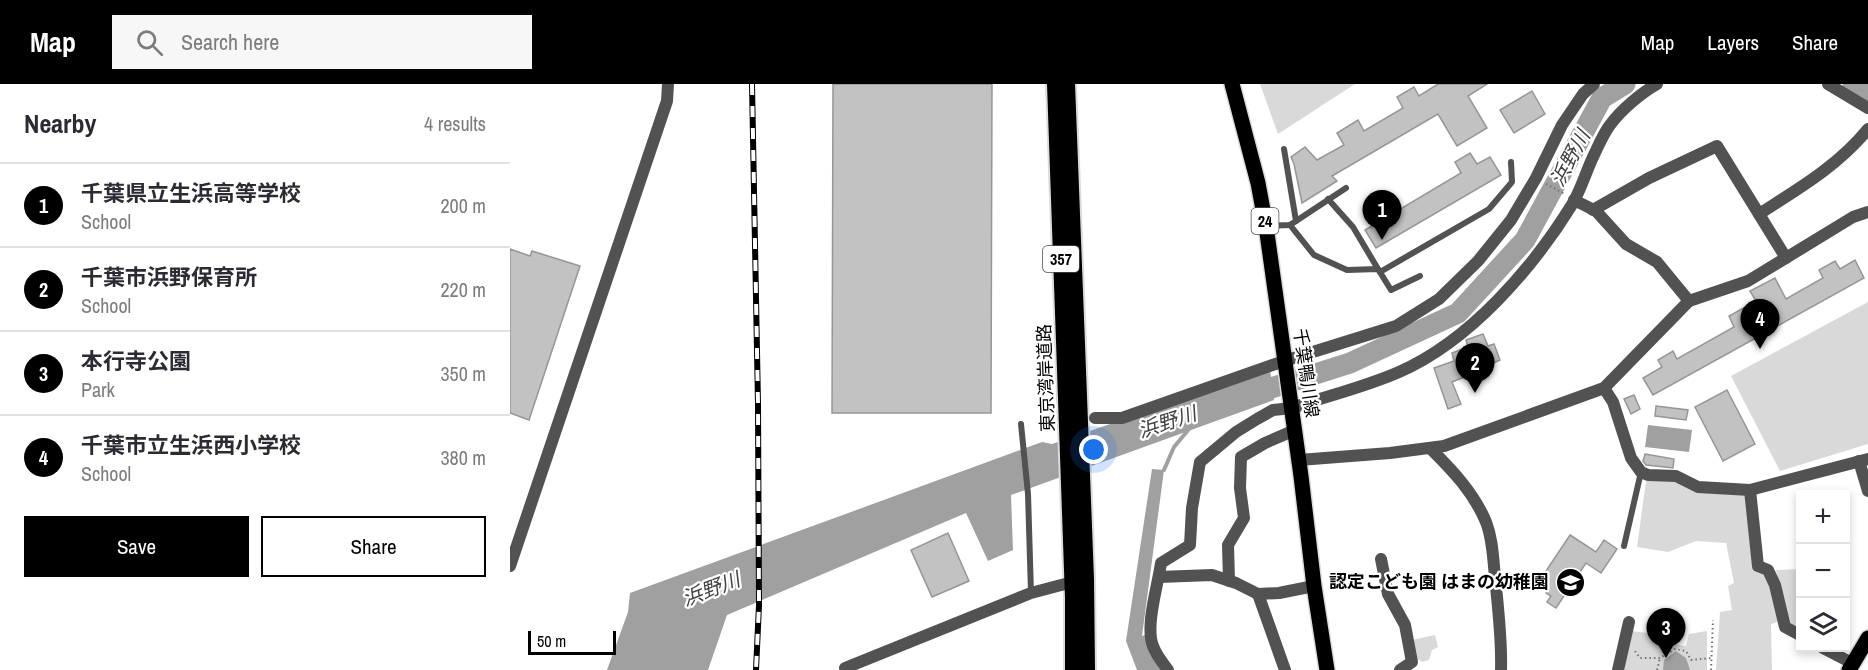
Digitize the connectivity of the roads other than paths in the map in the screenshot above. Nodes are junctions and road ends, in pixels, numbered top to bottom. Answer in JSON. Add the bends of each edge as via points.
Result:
{"nodes":[{"id":1,"x":668,"y":84,"type":"edge"},
{"id":2,"x":1054,"y":84,"type":"edge"},
{"id":3,"x":1067,"y":84,"type":"edge"},
{"id":4,"x":1232,"y":84,"type":"edge"},
{"id":5,"x":1593,"y":84,"type":"edge"},
{"id":6,"x":1658,"y":84,"type":"edge"},
{"id":7,"x":1828,"y":84,"type":"edge"},
{"id":8,"x":1584,"y":89,"type":"edge"},
{"id":9,"x":1868,"y":108,"type":"edge"},
{"id":10,"x":1868,"y":129,"type":"edge"},
{"id":11,"x":1284,"y":149,"type":"dead end"},
{"id":12,"x":1511,"y":162,"type":"dead end"},
{"id":13,"x":1346,"y":188,"type":"dead end"},
{"id":14,"x":1572,"y":198,"type":"junction"},
{"id":15,"x":1328,"y":199,"type":"junction"},
{"id":16,"x":1593,"y":210,"type":"junction"},
{"id":17,"x":1868,"y":212,"type":"edge"},
{"id":18,"x":1759,"y":214,"type":"junction"},
{"id":19,"x":1293,"y":223,"type":"junction"},
{"id":20,"x":1266,"y":226,"type":"junction"},
{"id":21,"x":1785,"y":258,"type":"junction"},
{"id":22,"x":1379,"y":270,"type":"junction"},
{"id":23,"x":1420,"y":276,"type":"dead end"},
{"id":24,"x":1689,"y":301,"type":"junction"},
{"id":25,"x":1284,"y":361,"type":"junction"},
{"id":26,"x":1604,"y":388,"type":"junction"},
{"id":27,"x":1291,"y":406,"type":"junction"},
{"id":28,"x":1095,"y":418,"type":"dead end"},
{"id":29,"x":1021,"y":424,"type":"dead end"},
{"id":30,"x":1295,"y":430,"type":"junction"},
{"id":31,"x":1073,"y":433,"type":"junction"},
{"id":32,"x":1431,"y":449,"type":"junction"},
{"id":33,"x":1299,"y":460,"type":"junction"},
{"id":34,"x":1864,"y":460,"type":"edge"},
{"id":35,"x":1641,"y":472,"type":"junction"},
{"id":36,"x":1750,"y":490,"type":"junction"},
{"id":37,"x":1868,"y":491,"type":"edge"},
{"id":38,"x":1624,"y":546,"type":"dead end"},
{"id":39,"x":1381,"y":559,"type":"dead end"},
{"id":40,"x":510,"y":566,"type":"edge"},
{"id":41,"x":1159,"y":577,"type":"junction"},
{"id":42,"x":1079,"y":580,"type":"junction"},
{"id":43,"x":1229,"y":581,"type":"junction"},
{"id":44,"x":1314,"y":586,"type":"junction"},
{"id":45,"x":1031,"y":593,"type":"junction"},
{"id":46,"x":1258,"y":594,"type":"junction"},
{"id":47,"x":1629,"y":622,"type":"dead end"},
{"id":48,"x":1796,"y":633,"type":"edge"},
{"id":49,"x":1868,"y":638,"type":"edge"},
{"id":50,"x":1829,"y":652,"type":"edge"},
{"id":51,"x":1851,"y":666,"type":"edge"},
{"id":52,"x":843,"y":669,"type":"edge"},
{"id":53,"x":1074,"y":670,"type":"edge"},
{"id":54,"x":1087,"y":670,"type":"edge"},
{"id":55,"x":1168,"y":670,"type":"edge"},
{"id":56,"x":1285,"y":670,"type":"edge"},
{"id":57,"x":1327,"y":670,"type":"edge"},
{"id":58,"x":1400,"y":670,"type":"edge"},
{"id":59,"x":1501,"y":670,"type":"edge"},
{"id":60,"x":1618,"y":670,"type":"edge"}],
"edges":[{"from":1,"to":40,"type":"street","via":[[659,123]]},
{"from":2,"to":31,"type":"highway","name":"東京湾岸道路","number":"357"},
{"from":3,"to":31,"type":"highway","name":"東京湾岸道路","number":"357"},
{"from":4,"to":20,"type":"main road","name":"千葉鴨川線","number":"24"},
{"from":5,"to":8,"type":"street"},
{"from":6,"to":14,"type":"street","via":[[1644,91],[1610,125]]},
{"from":7,"to":9,"type":"street"},
{"from":8,"to":25,"type":"street","via":[[1511,220],[1478,261],[1439,299],[1396,326]]},
{"from":10,"to":18,"type":"street","via":[[1838,161]]},
{"from":11,"to":19,"type":"lane"},
{"from":12,"to":22,"type":"lane","via":[[1512,182],[1490,209]]},
{"from":13,"to":15,"type":"lane"},
{"from":14,"to":16,"type":"street"},
{"from":14,"to":27,"type":"street","via":[[1556,230],[1512,286],[1478,320],[1429,356],[1399,372]]},
{"from":15,"to":19,"type":"lane"},
{"from":15,"to":22,"type":"lane","via":[[1353,227]]},
{"from":16,"to":18,"type":"street","via":[[1718,146]]},
{"from":16,"to":24,"type":"street","via":[[1626,244],[1657,262]]},
{"from":17,"to":21,"type":"street","via":[[1852,217]]},
{"from":18,"to":21,"type":"street"},
{"from":19,"to":20,"type":"lane"},
{"from":19,"to":22,"type":"lane","via":[[1314,255],[1347,270]]},
{"from":20,"to":25,"type":"main road","name":"千葉鴨川線","number":"24"},
{"from":21,"to":24,"type":"street","via":[[1749,281]]},
{"from":22,"to":23,"type":"lane","via":[[1391,290]]},
{"from":24,"to":26,"type":"street"},
{"from":25,"to":27,"type":"main road","name":"千葉鴨川線","number":"24"},
{"from":25,"to":28,"type":"street","via":[[1122,418]]},
{"from":26,"to":32,"type":"street"},
{"from":26,"to":35,"type":"street","via":[[1613,402],[1631,458]]},
{"from":27,"to":30,"type":"main road","name":"千葉鴨川線","number":"24"},
{"from":27,"to":41,"type":"street","via":[[1257,418],[1200,462],[1190,545],[1161,563]]},
{"from":29,"to":45,"type":"lane"},
{"from":30,"to":33,"type":"main road","name":"千葉鴨川線","number":"24"},
{"from":30,"to":43,"type":"street","via":[[1241,457],[1244,518],[1228,545]]},
{"from":31,"to":42,"type":"highway","name":"東京湾岸道路","number":"357"},
{"from":32,"to":33,"type":"street"},
{"from":32,"to":59,"type":"street","via":[[1457,475],[1486,523],[1501,634]]},
{"from":33,"to":44,"type":"main road","name":"千葉鴨川線","number":"24"},
{"from":34,"to":36,"type":"street"},
{"from":34,"to":37,"type":"street"},
{"from":35,"to":36,"type":"street","via":[[1676,476],[1698,487]]},
{"from":35,"to":38,"type":"lane"},
{"from":36,"to":48,"type":"street","via":[[1758,566],[1768,570],[1785,627]]},
{"from":39,"to":58,"type":"street","via":[[1388,594],[1405,625],[1412,662]]},
{"from":41,"to":43,"type":"street","via":[[1212,575]]},
{"from":41,"to":55,"type":"street","via":[[1150,631],[1152,646]]},
{"from":42,"to":45,"type":"street"},
{"from":42,"to":53,"type":"highway","name":"東京湾岸道路","number":"357"},
{"from":42,"to":54,"type":"highway","name":"東京湾岸道路","number":"357"},
{"from":43,"to":46,"type":"street"},
{"from":44,"to":46,"type":"street"},
{"from":44,"to":57,"type":"main road","name":"千葉鴨川線","number":"24"},
{"from":45,"to":52,"type":"street"},
{"from":46,"to":56,"type":"street"},
{"from":47,"to":60,"type":"street"},
{"from":49,"to":51,"type":"main road"},
{"from":50,"to":51,"type":"street"}]}
